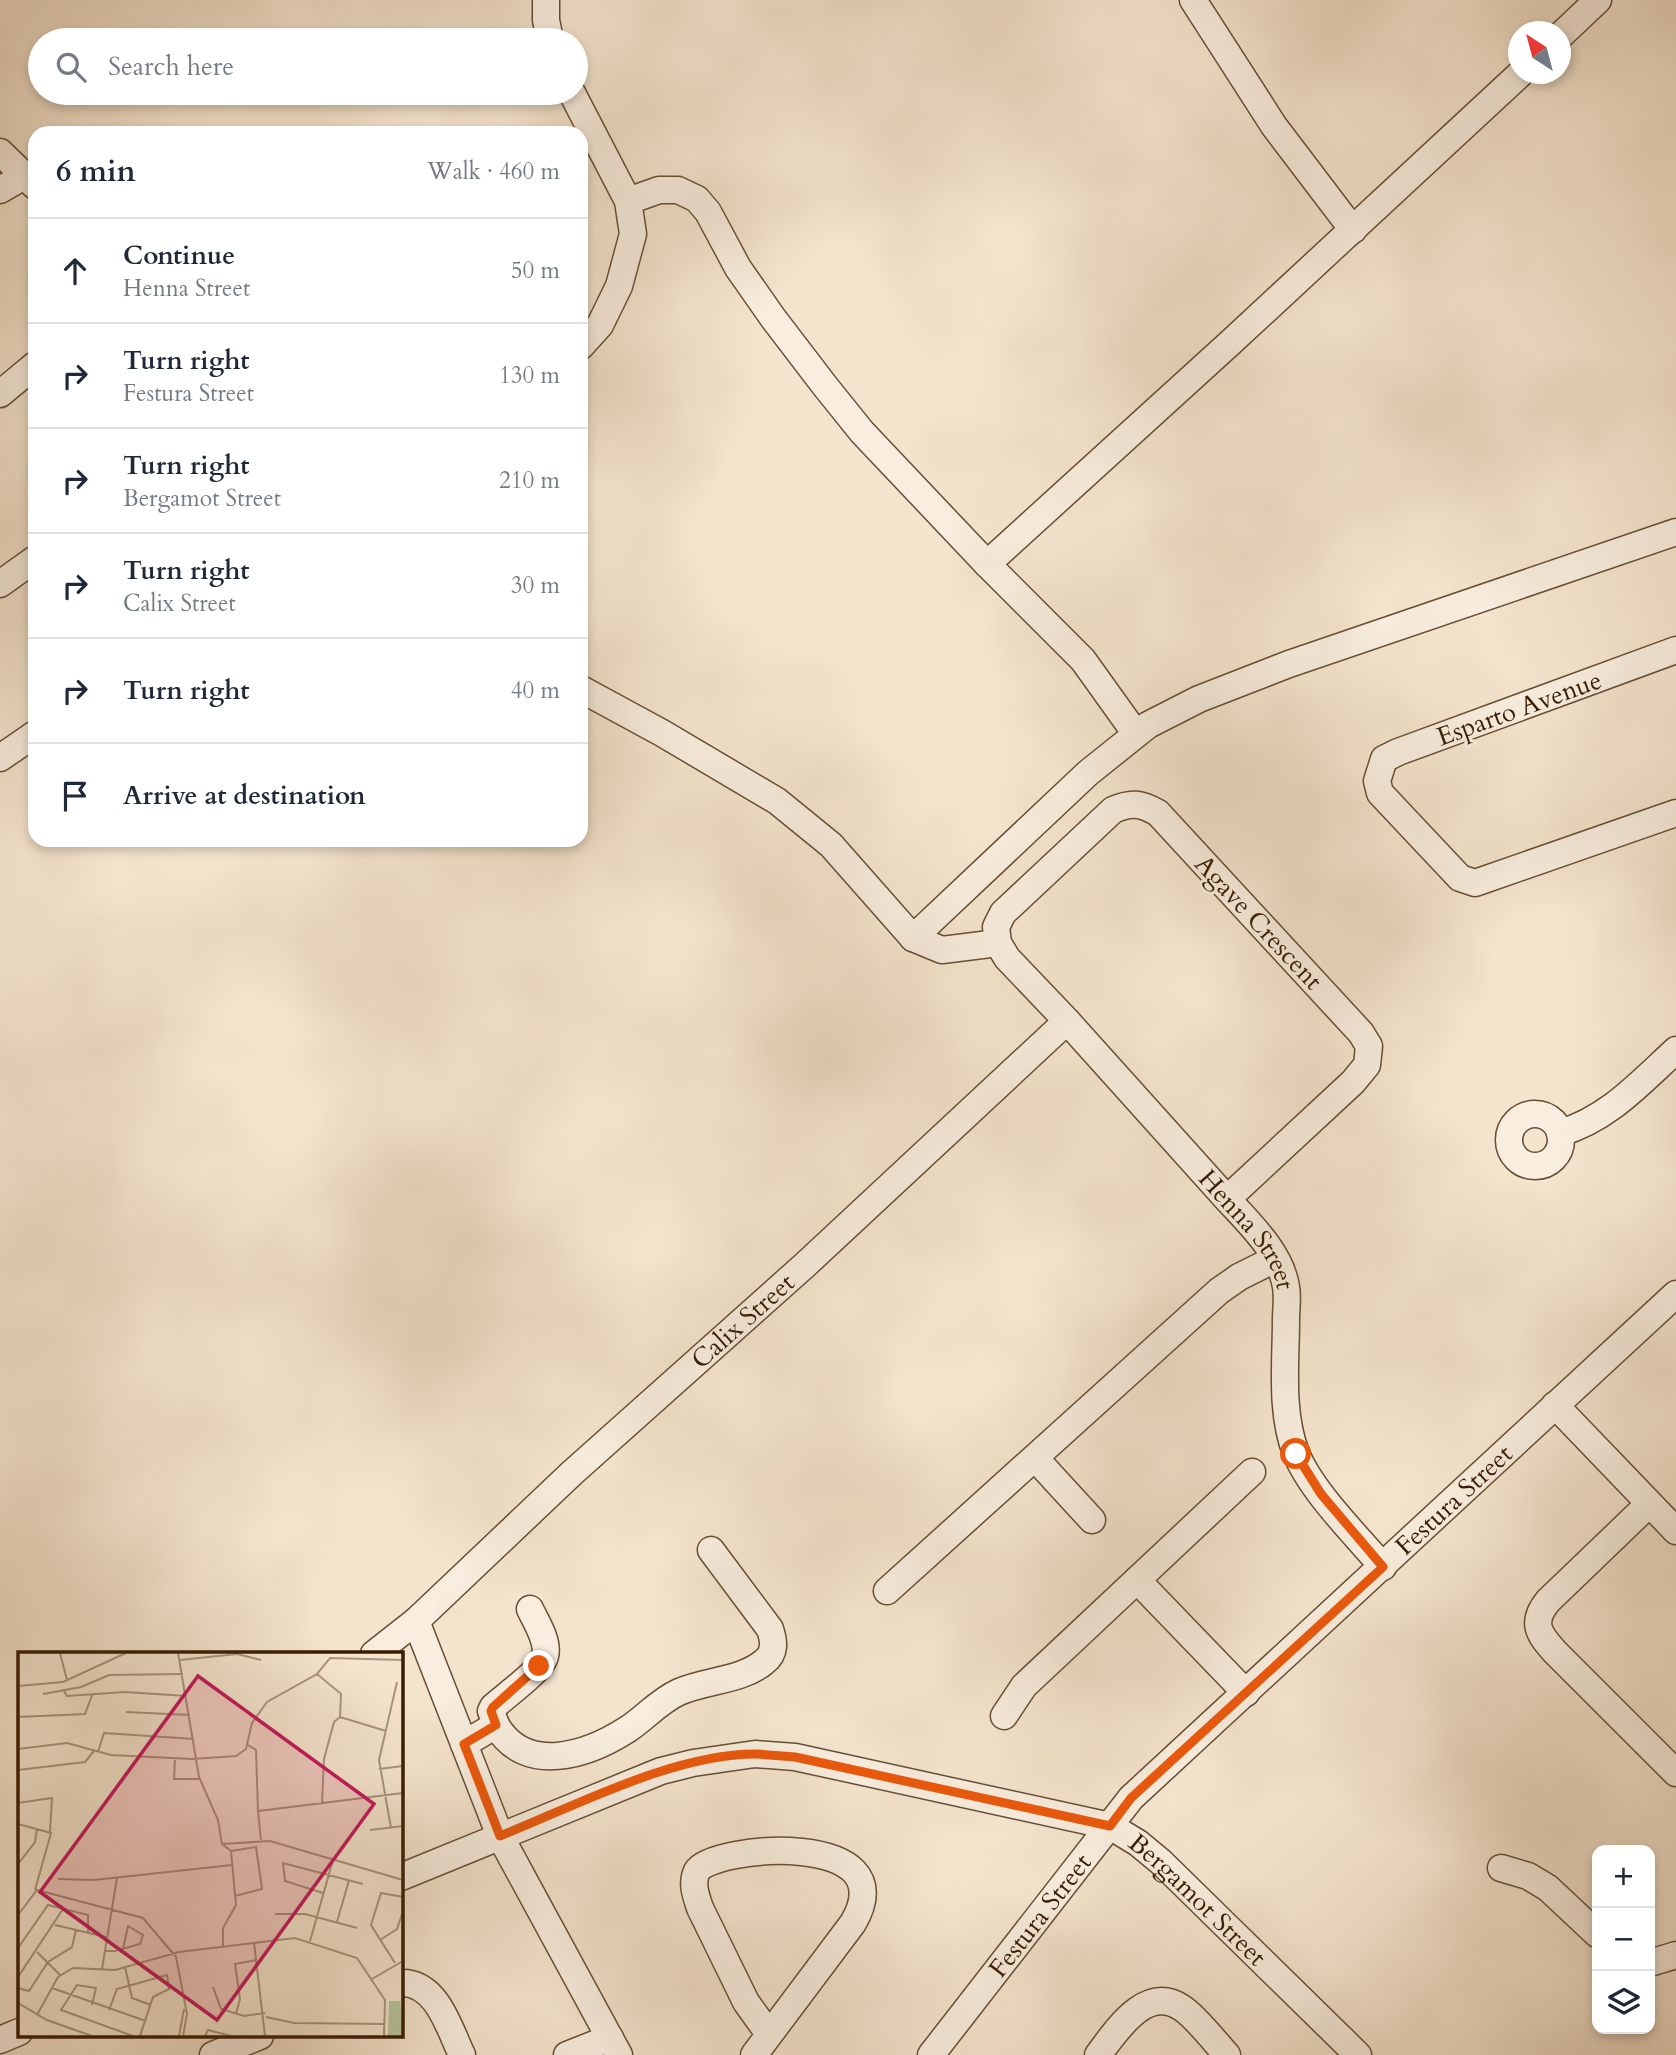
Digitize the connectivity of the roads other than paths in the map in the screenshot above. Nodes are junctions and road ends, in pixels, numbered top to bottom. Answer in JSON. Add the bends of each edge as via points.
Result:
{"nodes":[{"id":1,"x":546,"y":0,"type":"edge"},
{"id":2,"x":1193,"y":0,"type":"edge"},
{"id":3,"x":1598,"y":0,"type":"edge"},
{"id":4,"x":1571,"y":26,"type":"edge"},
{"id":5,"x":548,"y":28,"type":"edge"},
{"id":6,"x":1509,"y":84,"type":"edge"},
{"id":7,"x":578,"y":105,"type":"edge"},
{"id":8,"x":0,"y":152,"type":"edge"},
{"id":9,"x":28,"y":179,"type":"edge"},
{"id":10,"x":28,"y":182,"type":"edge"},
{"id":11,"x":0,"y":190,"type":"edge"},
{"id":12,"x":628,"y":201,"type":"junction"},
{"id":13,"x":1353,"y":230,"type":"junction"},
{"id":14,"x":588,"y":338,"type":"edge"},
{"id":15,"x":28,"y":371,"type":"edge"},
{"id":16,"x":0,"y":394,"type":"edge"},
{"id":17,"x":1675,"y":537,"type":"edge"},
{"id":18,"x":28,"y":564,"type":"edge"},
{"id":19,"x":987,"y":564,"type":"junction"},
{"id":20,"x":0,"y":584,"type":"edge"},
{"id":21,"x":1676,"y":650,"type":"edge"},
{"id":22,"x":588,"y":693,"type":"edge"},
{"id":23,"x":1136,"y":734,"type":"junction"},
{"id":24,"x":28,"y":739,"type":"edge"},
{"id":25,"x":0,"y":758,"type":"edge"},
{"id":26,"x":1676,"y":813,"type":"edge"},
{"id":27,"x":913,"y":938,"type":"junction"},
{"id":28,"x":998,"y":943,"type":"junction"},
{"id":29,"x":1067,"y":1021,"type":"junction"},
{"id":30,"x":1676,"y":1050,"type":"edge"},
{"id":31,"x":1560,"y":1133,"type":"dead end"},
{"id":32,"x":1227,"y":1199,"type":"junction"},
{"id":33,"x":1275,"y":1259,"type":"junction"},
{"id":34,"x":1676,"y":1294,"type":"edge"},
{"id":35,"x":1555,"y":1405,"type":"junction"},
{"id":36,"x":1035,"y":1458,"type":"junction"},
{"id":37,"x":1252,"y":1472,"type":"dead end"},
{"id":38,"x":1648,"y":1504,"type":"junction"},
{"id":39,"x":1092,"y":1520,"type":"dead end"},
{"id":40,"x":1676,"y":1531,"type":"edge"},
{"id":41,"x":711,"y":1550,"type":"dead end"},
{"id":42,"x":1383,"y":1567,"type":"junction"},
{"id":43,"x":1137,"y":1580,"type":"junction"},
{"id":44,"x":887,"y":1591,"type":"dead end"},
{"id":45,"x":530,"y":1609,"type":"dead end"},
{"id":46,"x":416,"y":1621,"type":"junction"},
{"id":47,"x":377,"y":1652,"type":"edge"},
{"id":48,"x":1246,"y":1693,"type":"junction"},
{"id":49,"x":1004,"y":1716,"type":"dead end"},
{"id":50,"x":496,"y":1725,"type":"junction"},
{"id":51,"x":464,"y":1744,"type":"junction"},
{"id":52,"x":1676,"y":1773,"type":"edge"},
{"id":53,"x":1110,"y":1826,"type":"junction"},
{"id":54,"x":500,"y":1836,"type":"junction"},
{"id":55,"x":1501,"y":1868,"type":"dead end"},
{"id":56,"x":402,"y":1877,"type":"edge"},
{"id":57,"x":1592,"y":1929,"type":"edge"},
{"id":58,"x":1676,"y":1955,"type":"edge"},
{"id":59,"x":1655,"y":1961,"type":"edge"},
{"id":60,"x":402,"y":1983,"type":"edge"},
{"id":61,"x":18,"y":2032,"type":"edge"},
{"id":62,"x":255,"y":2038,"type":"edge"},
{"id":63,"x":0,"y":2040,"type":"edge"},
{"id":64,"x":761,"y":2045,"type":"edge"},
{"id":65,"x":615,"y":2046,"type":"edge"},
{"id":66,"x":215,"y":2054,"type":"edge"},
{"id":67,"x":462,"y":2055,"type":"edge"},
{"id":68,"x":568,"y":2055,"type":"edge"},
{"id":69,"x":931,"y":2055,"type":"edge"},
{"id":70,"x":1098,"y":2055,"type":"edge"},
{"id":71,"x":1227,"y":2055,"type":"edge"},
{"id":72,"x":1357,"y":2055,"type":"edge"}],
"edges":[{"from":1,"to":5,"type":"street"},
{"from":2,"to":13,"type":"street","via":[[1274,126]]},
{"from":3,"to":4,"type":"street"},
{"from":6,"to":13,"type":"street"},
{"from":7,"to":12,"type":"street"},
{"from":8,"to":9,"type":"street"},
{"from":10,"to":11,"type":"street"},
{"from":12,"to":14,"type":"street","via":[[633,234],[618,286],[600,325]]},
{"from":12,"to":19,"type":"street","via":[[659,190],[678,190],[697,199],[738,268],[825,386],[862,432]]},
{"from":13,"to":19,"type":"street"},
{"from":15,"to":16,"type":"street"},
{"from":17,"to":23,"type":"street","via":[[1289,664],[1199,699]]},
{"from":18,"to":20,"type":"street"},
{"from":19,"to":23,"type":"street","via":[[1083,660]]},
{"from":21,"to":26,"type":"street","name":"Esparto Avenue","via":[[1398,752],[1384,759],[1377,781],[1380,793],[1460,878],[1475,883]]},
{"from":22,"to":27,"type":"street","via":[[778,801],[831,845]]},
{"from":23,"to":27,"type":"street"},
{"from":24,"to":25,"type":"street"},
{"from":27,"to":28,"type":"street","via":[[942,950]]},
{"from":28,"to":29,"type":"street","name":"Henna Street"},
{"from":28,"to":32,"type":"street","name":"Agave Crescent","via":[[996,927],[1003,913],[1113,810],[1137,803],[1158,813],[1361,1033],[1370,1046],[1367,1065]]},
{"from":29,"to":32,"type":"street","name":"Henna Street"},
{"from":29,"to":46,"type":"street","name":"Calix Street"},
{"from":30,"to":31,"type":"street","via":[[1602,1115]]},
{"from":32,"to":33,"type":"street","name":"Henna Street"},
{"from":33,"to":36,"type":"street","via":[[1219,1292]]},
{"from":33,"to":42,"type":"street","name":"Henna Street","via":[[1286,1287],[1287,1393],[1296,1454],[1321,1494]]},
{"from":34,"to":35,"type":"street","name":"Festura Street"},
{"from":35,"to":38,"type":"street"},
{"from":35,"to":42,"type":"street","name":"Festura Street"},
{"from":36,"to":39,"type":"street"},
{"from":36,"to":44,"type":"street"},
{"from":37,"to":43,"type":"street"},
{"from":38,"to":40,"type":"street"},
{"from":38,"to":52,"type":"street","via":[[1548,1601],[1537,1625],[1555,1652]]},
{"from":41,"to":50,"type":"street","via":[[770,1629],[772,1654],[764,1663],[678,1692],[628,1729],[573,1754],[528,1754]]},
{"from":42,"to":48,"type":"street","name":"Festura Street"},
{"from":43,"to":48,"type":"street"},
{"from":43,"to":49,"type":"street","via":[[1024,1686]]},
{"from":45,"to":50,"type":"street","via":[[545,1642],[545,1656],[493,1707]]},
{"from":46,"to":47,"type":"street","name":"Calix Street"},
{"from":46,"to":51,"type":"street"},
{"from":48,"to":53,"type":"street","name":"Festura Street","via":[[1131,1798]]},
{"from":50,"to":51,"type":"street"},
{"from":51,"to":54,"type":"street"},
{"from":53,"to":54,"type":"street","name":"Bergamot Street","via":[[795,1757],[755,1754],[662,1770]]},
{"from":53,"to":69,"type":"street","name":"Festura Street"},
{"from":53,"to":72,"type":"street","name":"Bergamot Street","via":[[1161,1862]]},
{"from":54,"to":56,"type":"street","name":"Bergamot Street"},
{"from":54,"to":65,"type":"street"},
{"from":55,"to":57,"type":"street","via":[[1548,1888]]},
{"from":58,"to":59,"type":"street"},
{"from":60,"to":67,"type":"street","via":[[416,1985],[439,2004]]},
{"from":61,"to":63,"type":"street"},
{"from":62,"to":66,"type":"street"},
{"from":64,"to":64,"type":"street","via":[[861,1910],[862,1879],[837,1859],[813,1853],[748,1853],[706,1863],[698,1870],[694,1892],[746,2002]]},
{"from":65,"to":68,"type":"street"},
{"from":70,"to":71,"type":"street","via":[[1135,2011],[1164,2000],[1182,2008]]}]}
